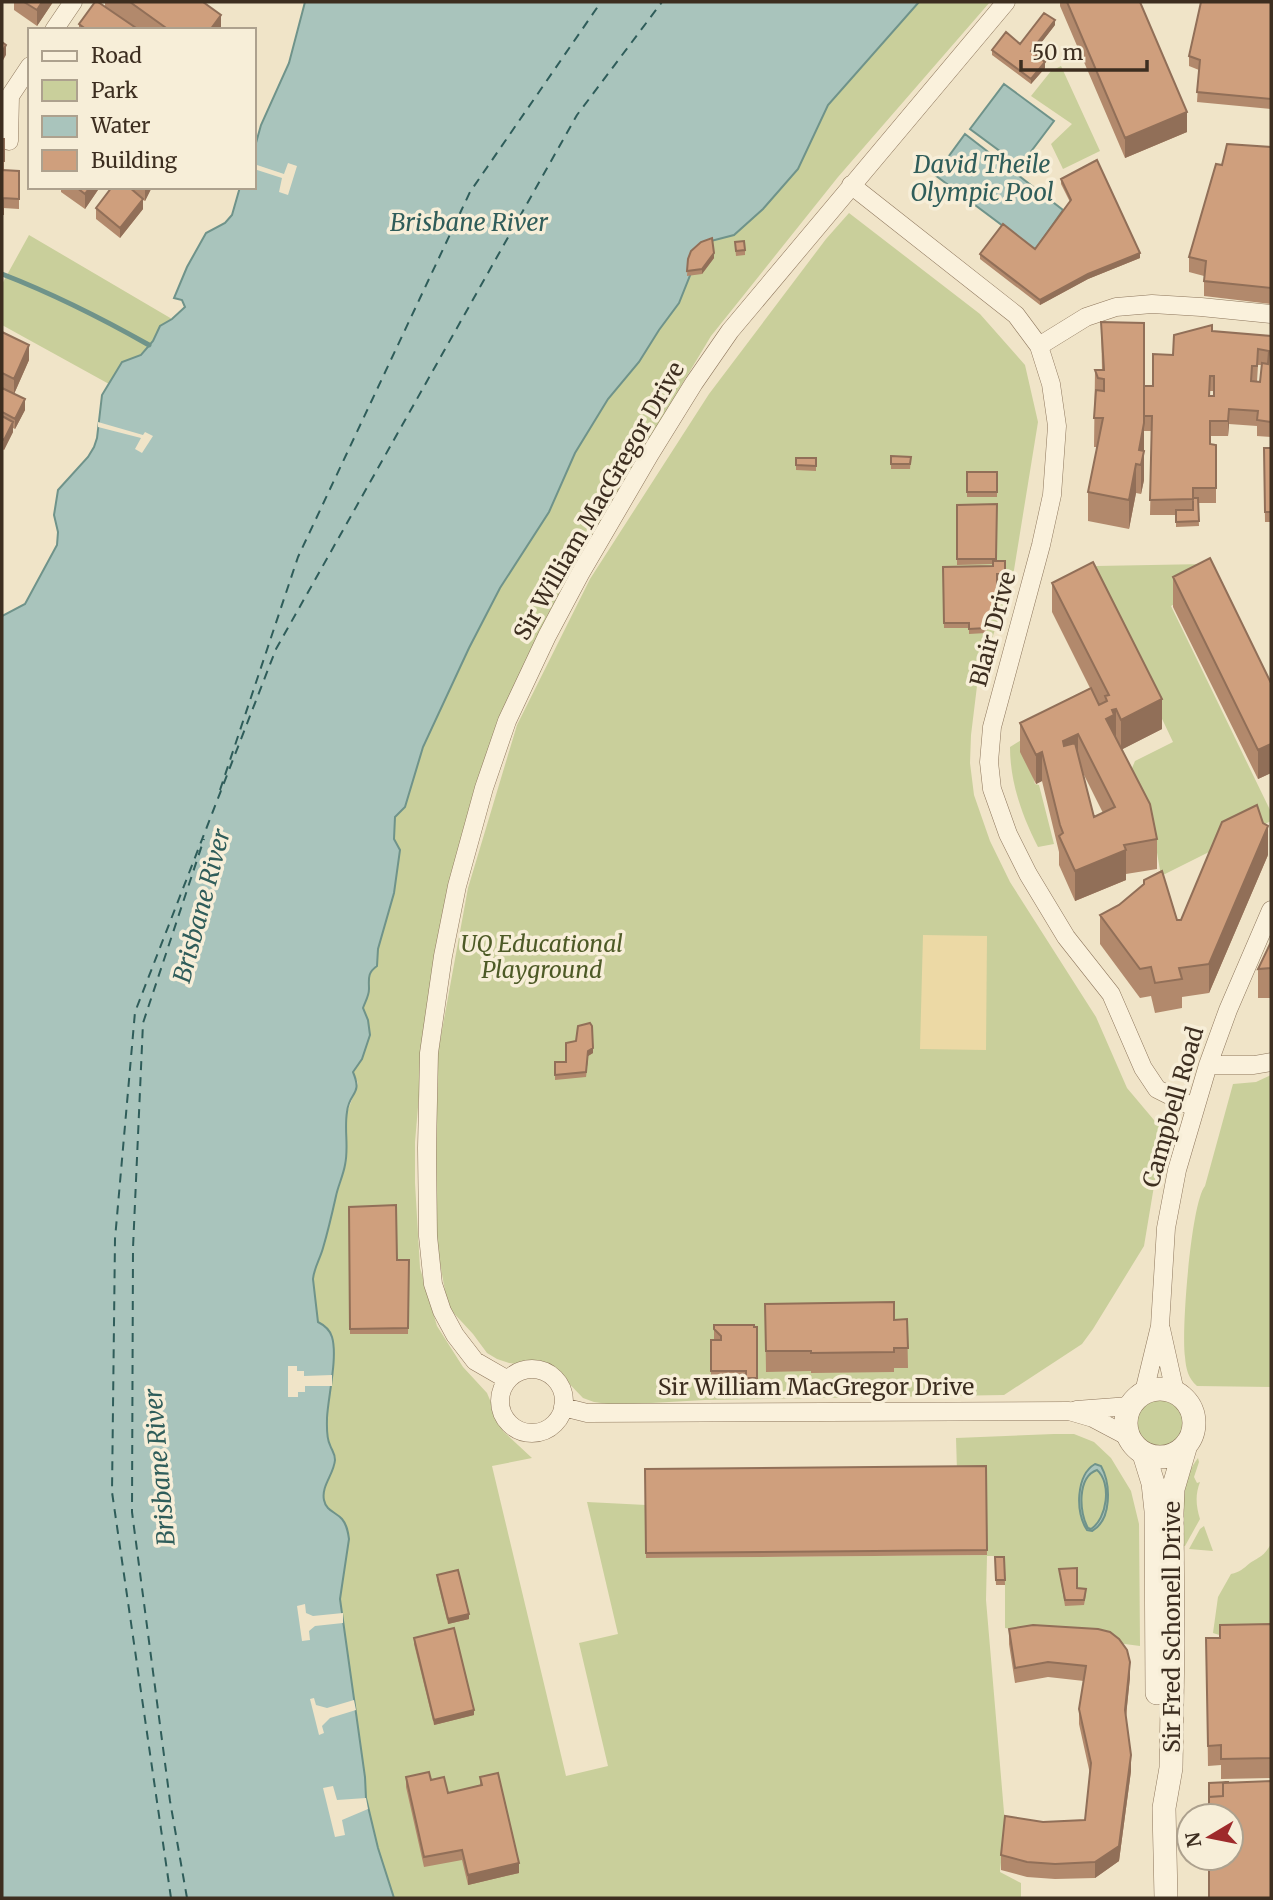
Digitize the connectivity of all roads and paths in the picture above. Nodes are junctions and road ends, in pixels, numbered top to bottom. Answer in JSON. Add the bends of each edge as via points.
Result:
{"nodes":[{"id":1,"x":73,"y":2,"type":"edge"},
{"id":2,"x":1006,"y":2,"type":"edge"},
{"id":3,"x":55,"y":28,"type":"edge"},
{"id":4,"x":28,"y":68,"type":"edge"},
{"id":5,"x":9,"y":141,"type":"dead end"},
{"id":6,"x":851,"y":185,"type":"junction"},
{"id":7,"x":1271,"y":314,"type":"edge"},
{"id":8,"x":1039,"y":346,"type":"junction"},
{"id":9,"x":1271,"y":911,"type":"edge"},
{"id":10,"x":1271,"y":1062,"type":"edge"},
{"id":11,"x":1208,"y":1065,"type":"junction"},
{"id":12,"x":1195,"y":1108,"type":"junction"},
{"id":13,"x":1160,"y":1326,"type":"junction"},
{"id":14,"x":508,"y":1380,"type":"junction"},
{"id":15,"x":1175,"y":1392,"type":"junction"},
{"id":16,"x":1137,"y":1399,"type":"junction"},
{"id":17,"x":564,"y":1407,"type":"junction"},
{"id":18,"x":1069,"y":1411,"type":"junction"},
{"id":19,"x":1129,"y":1437,"type":"junction"},
{"id":20,"x":1185,"y":1448,"type":"junction"},
{"id":21,"x":1144,"y":1454,"type":"junction"},
{"id":22,"x":1164,"y":1808,"type":"junction"},
{"id":23,"x":1166,"y":1898,"type":"edge"}],
"edges":[{"from":1,"to":3,"type":"street"},
{"from":2,"to":6,"type":"street","name":"Sir William MacGregor Drive"},
{"from":4,"to":5,"type":"street","via":[[10,96]]},
{"from":6,"to":8,"type":"street","name":"Blair Drive","via":[[1016,315]]},
{"from":6,"to":14,"type":"street","name":"Sir William MacGregor Drive","via":[[730,331],[650,454],[547,636],[507,721],[484,788],[457,886],[431,1037],[428,1236],[433,1284],[455,1335],[475,1361]]},
{"from":7,"to":8,"type":"street","via":[[1152,304],[1116,306],[1086,317]]},
{"from":8,"to":12,"type":"street","name":"Blair Drive","via":[[1057,426],[1052,495],[992,727],[992,789],[1028,874],[1066,937],[1111,994],[1143,1068],[1157,1089]]},
{"from":9,"to":11,"type":"street","name":"Campbell Road"},
{"from":10,"to":11,"type":"street"},
{"from":11,"to":12,"type":"street","name":"Campbell Road"},
{"from":12,"to":13,"type":"street","name":"Campbell Road","via":[[1166,1228]]},
{"from":13,"to":15,"type":"street","name":"Campbell Road"},
{"from":13,"to":16,"type":"street","name":"Campbell Road"},
{"from":14,"to":17,"type":"street","via":[[526,1370],[543,1371],[559,1384]]},
{"from":14,"to":17,"type":"street","via":[[499,1405],[518,1431],[544,1432],[560,1418]]},
{"from":15,"to":16,"type":"street","via":[[1154,1389]]},
{"from":15,"to":20,"type":"street","name":"Sir Fred Schonell Drive","via":[[1191,1407],[1195,1419]]},
{"from":16,"to":18,"type":"street","name":"Sir William MacGregor Drive"},
{"from":16,"to":19,"type":"street","via":[[1126,1416]]},
{"from":17,"to":18,"type":"street","name":"Sir William MacGregor Drive","via":[[587,1413]]},
{"from":18,"to":19,"type":"street","name":"Sir William MacGregor Drive"},
{"from":19,"to":21,"type":"street","name":"Sir Fred Schonell Drive"},
{"from":20,"to":21,"type":"street","via":[[1167,1457]]},
{"from":20,"to":22,"type":"street","name":"Sir Fred Schonell Drive","via":[[1172,1501],[1171,1768]]},
{"from":21,"to":22,"type":"street","name":"Sir Fred Schonell Drive","via":[[1156,1511],[1157,1769]]},
{"from":22,"to":23,"type":"street","name":"Sir Fred Schonell Drive"}]}
